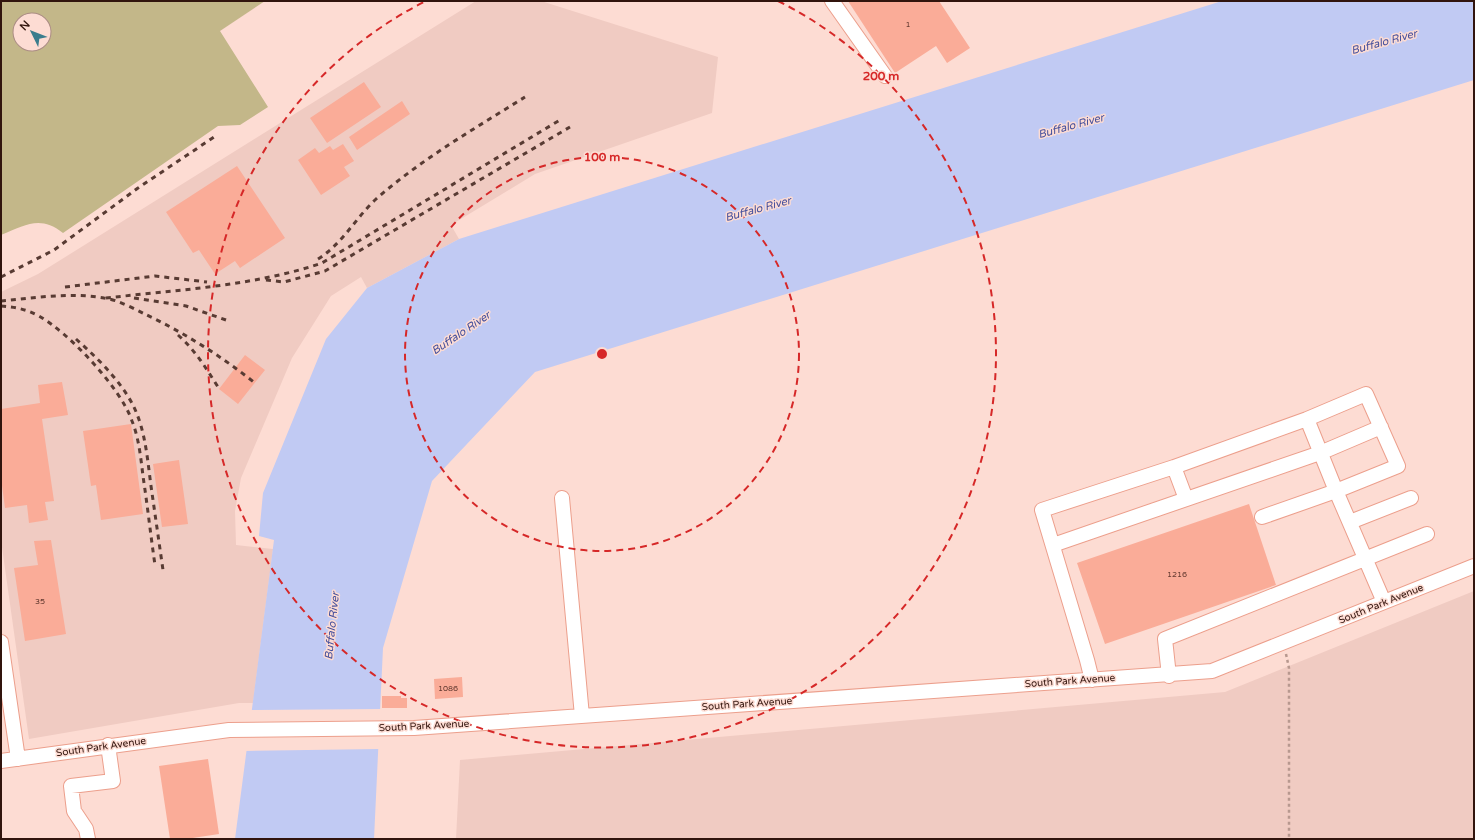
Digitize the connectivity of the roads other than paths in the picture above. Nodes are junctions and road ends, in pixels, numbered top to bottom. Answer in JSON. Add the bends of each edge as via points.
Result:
{"nodes":[{"id":1,"x":832,"y":1,"type":"edge"},
{"id":2,"x":885,"y":76,"type":"dead end"},
{"id":3,"x":1307,"y":419,"type":"junction"},
{"id":4,"x":1381,"y":427,"type":"junction"},
{"id":5,"x":1320,"y":453,"type":"junction"},
{"id":6,"x":1174,"y":467,"type":"junction"},
{"id":7,"x":1336,"y":491,"type":"junction"},
{"id":8,"x":562,"y":498,"type":"dead end"},
{"id":9,"x":1411,"y":498,"type":"dead end"},
{"id":10,"x":1186,"y":499,"type":"junction"},
{"id":11,"x":1262,"y":517,"type":"dead end"},
{"id":12,"x":1350,"y":522,"type":"junction"},
{"id":13,"x":1428,"y":534,"type":"dead end"},
{"id":14,"x":1053,"y":545,"type":"junction"},
{"id":15,"x":1364,"y":558,"type":"junction"},
{"id":16,"x":1474,"y":566,"type":"edge"},
{"id":17,"x":1384,"y":602,"type":"junction"},
{"id":18,"x":1,"y":642,"type":"edge"},
{"id":19,"x":1169,"y":676,"type":"junction"},
{"id":20,"x":1092,"y":680,"type":"junction"},
{"id":21,"x":582,"y":716,"type":"junction"},
{"id":22,"x":108,"y":746,"type":"junction"},
{"id":23,"x":18,"y":759,"type":"junction"},
{"id":24,"x":1,"y":761,"type":"edge"},
{"id":25,"x":88,"y":839,"type":"edge"}],
"edges":[{"from":1,"to":2,"type":"street"},
{"from":3,"to":4,"type":"street","via":[[1366,394]]},
{"from":3,"to":5,"type":"street"},
{"from":3,"to":6,"type":"street"},
{"from":4,"to":5,"type":"street"},
{"from":4,"to":7,"type":"street","via":[[1398,466]]},
{"from":5,"to":7,"type":"street"},
{"from":5,"to":10,"type":"street"},
{"from":6,"to":10,"type":"street"},
{"from":6,"to":14,"type":"street","via":[[1042,510]]},
{"from":7,"to":11,"type":"street"},
{"from":7,"to":12,"type":"street"},
{"from":8,"to":21,"type":"street"},
{"from":9,"to":12,"type":"street"},
{"from":10,"to":14,"type":"street"},
{"from":12,"to":15,"type":"street"},
{"from":13,"to":15,"type":"street"},
{"from":14,"to":20,"type":"street"},
{"from":15,"to":17,"type":"street"},
{"from":15,"to":19,"type":"street","via":[[1165,639]]},
{"from":16,"to":17,"type":"street","name":"South Park Avenue"},
{"from":17,"to":19,"type":"street","name":"South Park Avenue","via":[[1221,669]]},
{"from":18,"to":23,"type":"street"},
{"from":19,"to":20,"type":"street","name":"South Park Avenue"},
{"from":20,"to":21,"type":"street","name":"South Park Avenue"},
{"from":21,"to":22,"type":"street","name":"South Park Avenue","via":[[414,728],[229,730]]},
{"from":22,"to":23,"type":"street","name":"South Park Avenue"},
{"from":22,"to":25,"type":"street","via":[[113,781],[71,786],[74,811],[86,829]]},
{"from":23,"to":24,"type":"street","name":"South Park Avenue"}]}
